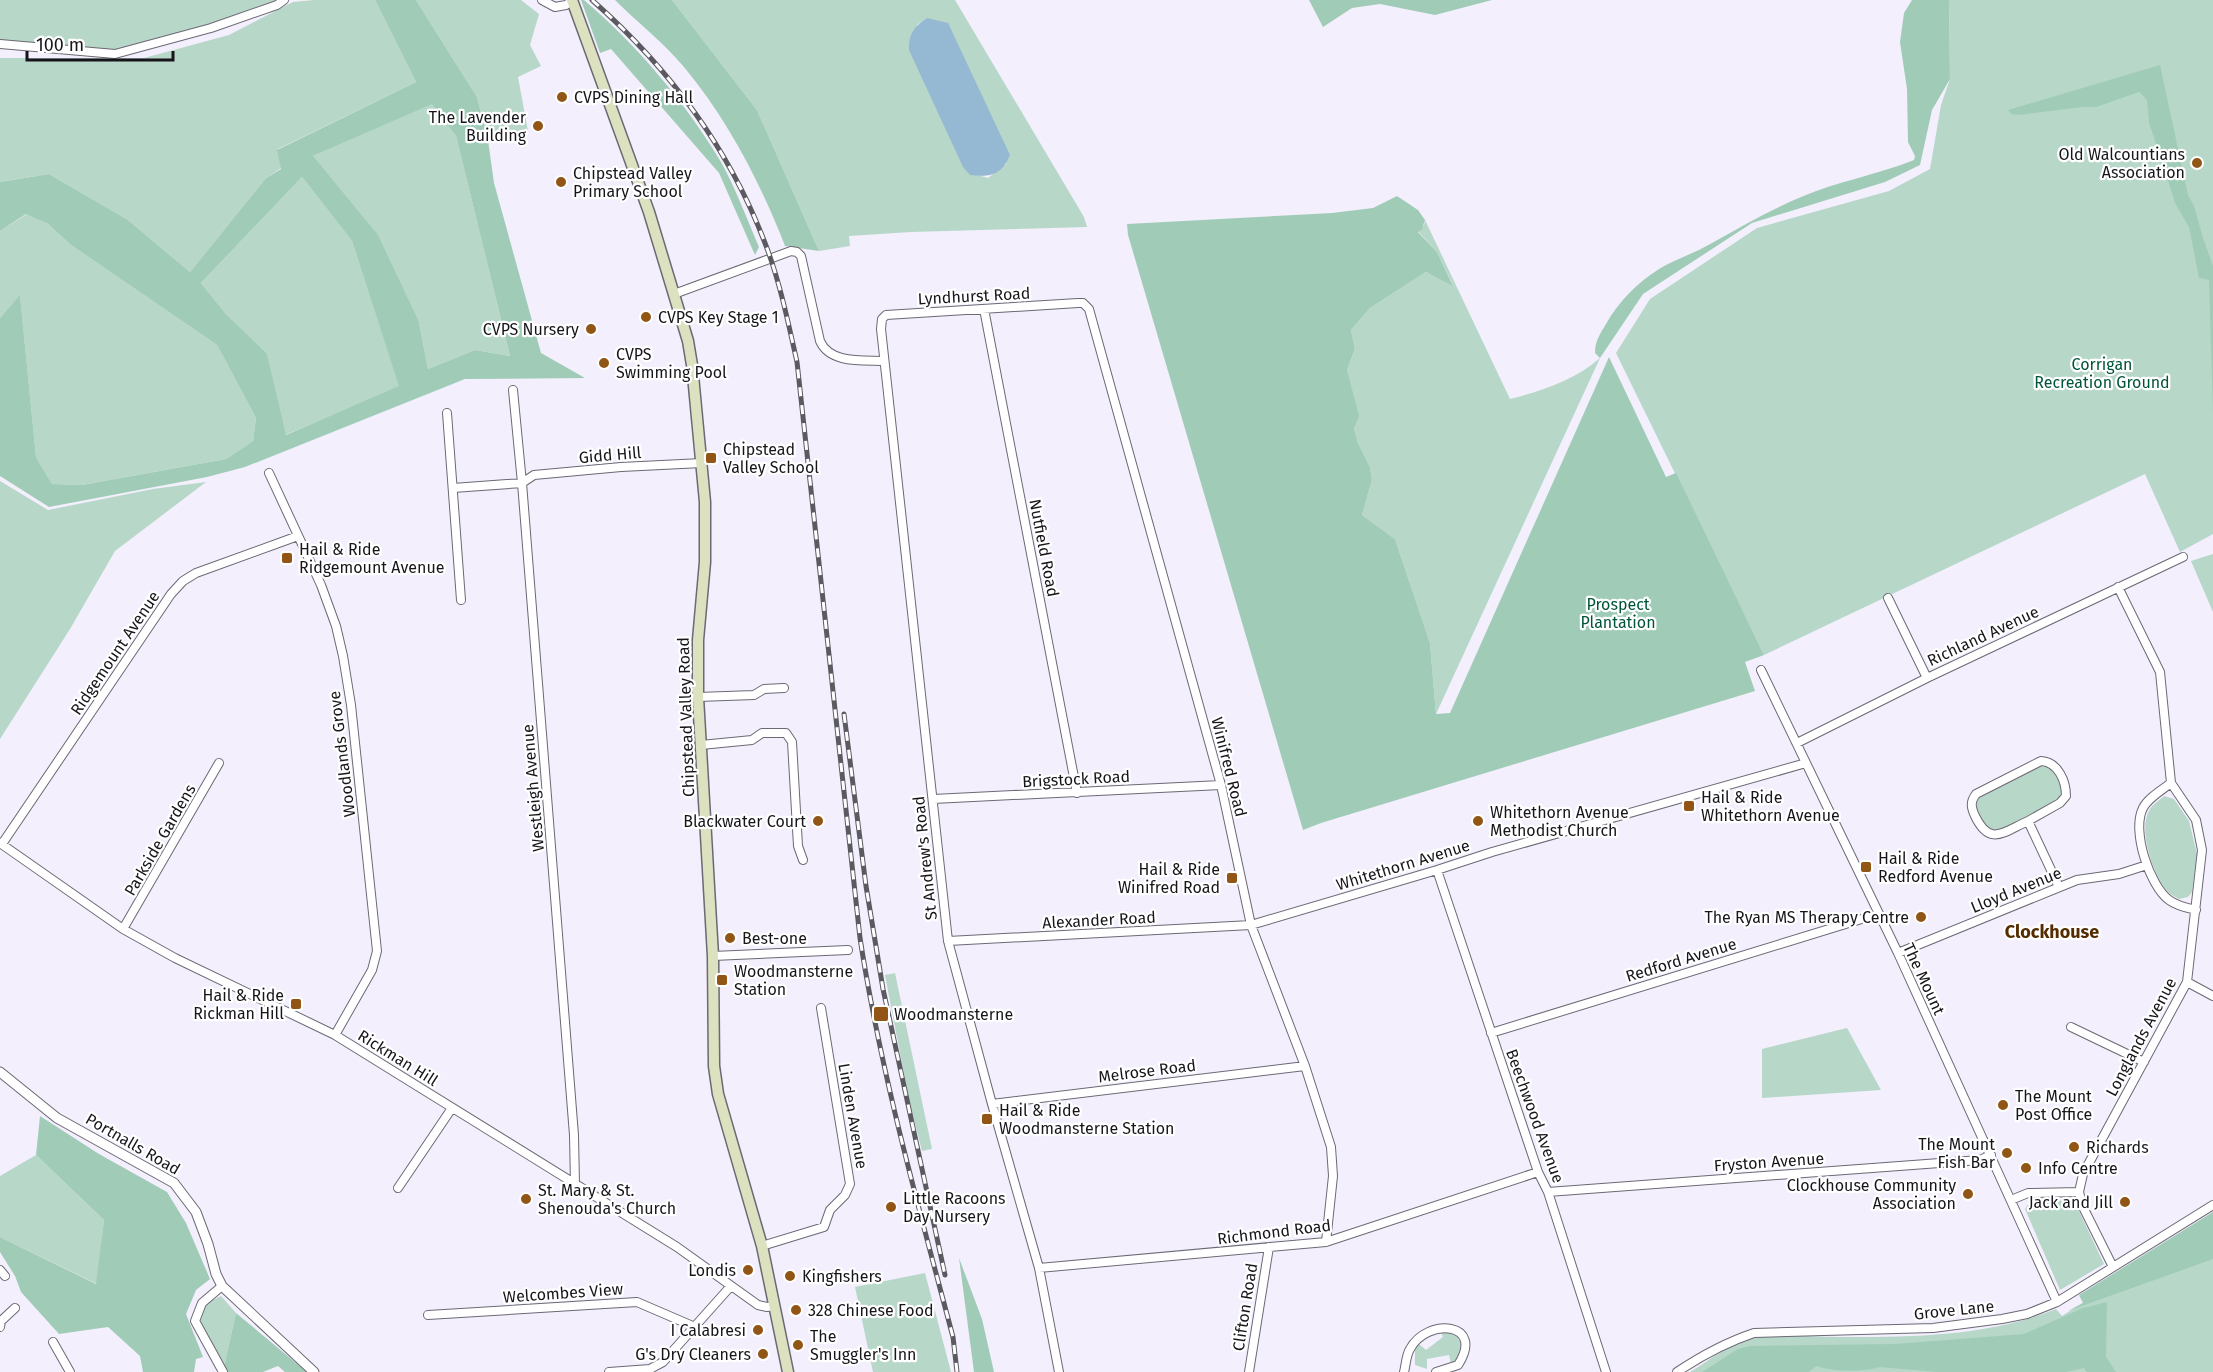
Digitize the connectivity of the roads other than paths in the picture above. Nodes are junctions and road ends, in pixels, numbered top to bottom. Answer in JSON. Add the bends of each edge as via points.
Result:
{"nodes":[{"id":1,"x":284,"y":0,"type":"edge"},
{"id":2,"x":542,"y":0,"type":"edge"},
{"id":3,"x":572,"y":0,"type":"edge"},
{"id":4,"x":0,"y":44,"type":"edge"},
{"id":5,"x":674,"y":294,"type":"junction"},
{"id":6,"x":1078,"y":303,"type":"joint"},
{"id":7,"x":984,"y":309,"type":"junction"},
{"id":8,"x":881,"y":328,"type":"joint"},
{"id":9,"x":885,"y":361,"type":"junction"},
{"id":10,"x":513,"y":390,"type":"dead end"},
{"id":11,"x":447,"y":413,"type":"dead end"},
{"id":12,"x":702,"y":463,"type":"junction"},
{"id":13,"x":269,"y":473,"type":"dead end"},
{"id":14,"x":522,"y":483,"type":"junction"},
{"id":15,"x":453,"y":488,"type":"junction"},
{"id":16,"x":298,"y":536,"type":"junction"},
{"id":17,"x":2183,"y":557,"type":"dead end"},
{"id":18,"x":2118,"y":587,"type":"junction"},
{"id":19,"x":1888,"y":598,"type":"dead end"},
{"id":20,"x":461,"y":600,"type":"dead end"},
{"id":21,"x":1761,"y":670,"type":"dead end"},
{"id":22,"x":1927,"y":678,"type":"junction"},
{"id":23,"x":784,"y":688,"type":"dead end"},
{"id":24,"x":698,"y":697,"type":"junction"},
{"id":25,"x":1797,"y":742,"type":"junction"},
{"id":26,"x":701,"y":745,"type":"junction"},
{"id":27,"x":1806,"y":763,"type":"junction"},
{"id":28,"x":219,"y":764,"type":"dead end"},
{"id":29,"x":2171,"y":783,"type":"junction"},
{"id":30,"x":1221,"y":785,"type":"junction"},
{"id":31,"x":1077,"y":793,"type":"junction"},
{"id":32,"x":933,"y":799,"type":"junction"},
{"id":33,"x":2028,"y":821,"type":"junction"},
{"id":34,"x":1,"y":843,"type":"edge"},
{"id":35,"x":803,"y":860,"type":"dead end"},
{"id":36,"x":2147,"y":865,"type":"junction"},
{"id":37,"x":1437,"y":870,"type":"junction"},
{"id":38,"x":2060,"y":887,"type":"junction"},
{"id":39,"x":2196,"y":910,"type":"junction"},
{"id":40,"x":1878,"y":914,"type":"junction"},
{"id":41,"x":1251,"y":925,"type":"junction"},
{"id":42,"x":123,"y":929,"type":"junction"},
{"id":43,"x":948,"y":941,"type":"junction"},
{"id":44,"x":848,"y":950,"type":"dead end"},
{"id":45,"x":1898,"y":953,"type":"junction"},
{"id":46,"x":712,"y":956,"type":"junction"},
{"id":47,"x":2187,"y":982,"type":"junction"},
{"id":48,"x":2213,"y":996,"type":"edge"},
{"id":49,"x":821,"y":1008,"type":"dead end"},
{"id":50,"x":2071,"y":1027,"type":"dead end"},
{"id":51,"x":1491,"y":1033,"type":"junction"},
{"id":52,"x":335,"y":1035,"type":"junction"},
{"id":53,"x":2144,"y":1062,"type":"junction"},
{"id":54,"x":1305,"y":1066,"type":"junction"},
{"id":55,"x":0,"y":1072,"type":"edge"},
{"id":56,"x":992,"y":1104,"type":"junction"},
{"id":57,"x":452,"y":1108,"type":"junction"},
{"id":58,"x":1991,"y":1155,"type":"junction"},
{"id":59,"x":1538,"y":1172,"type":"junction"},
{"id":60,"x":575,"y":1185,"type":"junction"},
{"id":61,"x":398,"y":1188,"type":"dead end"},
{"id":62,"x":1548,"y":1192,"type":"junction"},
{"id":63,"x":2079,"y":1192,"type":"junction"},
{"id":64,"x":2011,"y":1200,"type":"junction"},
{"id":65,"x":2213,"y":1204,"type":"edge"},
{"id":66,"x":1326,"y":1242,"type":"junction"},
{"id":67,"x":762,"y":1246,"type":"junction"},
{"id":68,"x":1269,"y":1247,"type":"junction"},
{"id":69,"x":2113,"y":1267,"type":"junction"},
{"id":70,"x":1039,"y":1268,"type":"junction"},
{"id":71,"x":222,"y":1286,"type":"junction"},
{"id":72,"x":730,"y":1287,"type":"junction"},
{"id":73,"x":2057,"y":1302,"type":"junction"},
{"id":74,"x":774,"y":1306,"type":"junction"},
{"id":75,"x":15,"y":1308,"type":"dead end"},
{"id":76,"x":428,"y":1315,"type":"dead end"},
{"id":77,"x":0,"y":1327,"type":"edge"},
{"id":78,"x":695,"y":1327,"type":"junction"},
{"id":79,"x":53,"y":1342,"type":"dead end"},
{"id":80,"x":70,"y":1372,"type":"edge"},
{"id":81,"x":223,"y":1372,"type":"edge"},
{"id":82,"x":314,"y":1372,"type":"edge"},
{"id":83,"x":609,"y":1372,"type":"edge"},
{"id":84,"x":788,"y":1372,"type":"edge"},
{"id":85,"x":1059,"y":1372,"type":"edge"},
{"id":86,"x":1249,"y":1372,"type":"edge"},
{"id":87,"x":1404,"y":1372,"type":"edge"},
{"id":88,"x":1436,"y":1372,"type":"edge"},
{"id":89,"x":1606,"y":1372,"type":"edge"},
{"id":90,"x":1677,"y":1372,"type":"edge"}],
"edges":[{"from":1,"to":4,"type":"street","via":[[211,28],[115,54]]},
{"from":2,"to":3,"type":"street","via":[[555,7]]},
{"from":3,"to":5,"type":"main road","name":"Chipstead Valley Road","via":[[650,212]]},
{"from":5,"to":9,"type":"street","via":[[797,252],[823,348],[839,358]]},
{"from":5,"to":12,"type":"main road","name":"Chipstead Valley Road","via":[[692,365]]},
{"from":6,"to":7,"type":"street","name":"Lyndhurst Road"},
{"from":6,"to":30,"type":"street","name":"Winifred Road","via":[[1091,313]]},
{"from":7,"to":8,"type":"street","name":"Lyndhurst Road","via":[[889,314],[882,319]]},
{"from":7,"to":31,"type":"street","name":"Nutfield Road"},
{"from":8,"to":9,"type":"street","name":"St Andrew's Road"},
{"from":9,"to":32,"type":"street","name":"St Andrew's Road"},
{"from":10,"to":14,"type":"street","name":"Westleigh Avenue"},
{"from":11,"to":15,"type":"street"},
{"from":12,"to":14,"type":"street","name":"Gidd Hill","via":[[534,475]]},
{"from":12,"to":24,"type":"main road","name":"Chipstead Valley Road","via":[[705,562]]},
{"from":13,"to":16,"type":"street","name":"Woodlands Grove"},
{"from":14,"to":15,"type":"street","name":"Gidd Hill"},
{"from":14,"to":60,"type":"street","name":"Westleigh Avenue"},
{"from":15,"to":20,"type":"street"},
{"from":16,"to":34,"type":"street","name":"Ridgemount Avenue","via":[[183,580]]},
{"from":16,"to":52,"type":"street","name":"Woodlands Grove","via":[[321,585],[343,656],[376,942],[372,970]]},
{"from":17,"to":18,"type":"street","name":"Richland Avenue"},
{"from":18,"to":22,"type":"street","name":"Richland Avenue"},
{"from":18,"to":29,"type":"street","name":"Longlands Avenue","via":[[2160,672]]},
{"from":19,"to":22,"type":"street"},
{"from":21,"to":25,"type":"street","name":"The Mount"},
{"from":22,"to":25,"type":"street","name":"Richland Avenue"},
{"from":23,"to":24,"type":"street","via":[[764,689],[754,695]]},
{"from":24,"to":26,"type":"main road","name":"Chipstead Valley Road"},
{"from":25,"to":27,"type":"street","name":"The Mount"},
{"from":26,"to":35,"type":"street","via":[[752,740],[762,733],[786,733],[792,742],[798,846]]},
{"from":26,"to":46,"type":"main road","name":"Chipstead Valley Road"},
{"from":27,"to":37,"type":"street","name":"Whitethorn Avenue"},
{"from":27,"to":40,"type":"street","name":"The Mount"},
{"from":28,"to":42,"type":"street","name":"Parkside Gardens"},
{"from":29,"to":36,"type":"street","via":[[2143,808],[2139,823]]},
{"from":29,"to":39,"type":"street","name":"Longlands Avenue","via":[[2196,820],[2202,850]]},
{"from":30,"to":31,"type":"street","name":"Brigstock Road"},
{"from":30,"to":41,"type":"street","name":"Winifred Road"},
{"from":31,"to":32,"type":"street","name":"Brigstock Road"},
{"from":32,"to":43,"type":"street","name":"St Andrew's Road"},
{"from":33,"to":33,"type":"street","via":[[1996,835],[1988,834],[1982,830],[1971,800],[1976,794],[2048,762],[2055,765],[2066,796]]},
{"from":33,"to":38,"type":"street"},
{"from":34,"to":42,"type":"street","name":"Rickman Hill"},
{"from":36,"to":38,"type":"street","name":"Lloyd Avenue"},
{"from":36,"to":39,"type":"street","via":[[2169,900]]},
{"from":37,"to":41,"type":"street","name":"Whitethorn Avenue"},
{"from":37,"to":51,"type":"street","name":"Beechwood Avenue"},
{"from":38,"to":45,"type":"street","name":"Lloyd Avenue"},
{"from":39,"to":47,"type":"street","name":"Longlands Avenue"},
{"from":40,"to":45,"type":"street","name":"The Mount"},
{"from":40,"to":51,"type":"street","name":"Redford Avenue"},
{"from":41,"to":43,"type":"street","name":"Alexander Road"},
{"from":41,"to":54,"type":"street","name":"Winifred Road"},
{"from":42,"to":52,"type":"street","name":"Rickman Hill"},
{"from":43,"to":56,"type":"street","name":"St Andrew's Road"},
{"from":44,"to":46,"type":"street"},
{"from":45,"to":58,"type":"street","name":"The Mount"},
{"from":46,"to":67,"type":"main road","name":"Chipstead Valley Road","via":[[716,1080]]},
{"from":47,"to":48,"type":"street"},
{"from":47,"to":53,"type":"street","name":"Longlands Avenue"},
{"from":49,"to":67,"type":"street","name":"Linden Avenue","via":[[850,1184],[830,1210],[824,1227]]},
{"from":50,"to":53,"type":"street"},
{"from":51,"to":59,"type":"street","name":"Beechwood Avenue"},
{"from":52,"to":57,"type":"street","name":"Rickman Hill"},
{"from":53,"to":63,"type":"street","name":"Longlands Avenue","via":[[2083,1174]]},
{"from":54,"to":56,"type":"street","name":"Melrose Road"},
{"from":54,"to":66,"type":"street","name":"Winifred Road","via":[[1331,1147],[1333,1176]]},
{"from":55,"to":71,"type":"street","name":"Portnalls Road","via":[[57,1118],[174,1183],[196,1212]]},
{"from":56,"to":70,"type":"street","name":"St Andrew's Road"},
{"from":57,"to":60,"type":"street","name":"Rickman Hill"},
{"from":57,"to":61,"type":"street"},
{"from":58,"to":62,"type":"street","name":"Fryston Avenue","via":[[1970,1161]]},
{"from":58,"to":64,"type":"street","name":"The Mount"},
{"from":59,"to":62,"type":"street","name":"Beechwood Avenue"},
{"from":59,"to":66,"type":"street","name":"Richmond Road"},
{"from":60,"to":72,"type":"street","name":"Rickman Hill","via":[[677,1247]]},
{"from":62,"to":89,"type":"street","name":"Beechwood Avenue"},
{"from":63,"to":64,"type":"street","via":[[2028,1193]]},
{"from":63,"to":69,"type":"street"},
{"from":64,"to":73,"type":"street","name":"The Mount"},
{"from":65,"to":69,"type":"street","name":"Grove Lane"},
{"from":66,"to":68,"type":"street","name":"Richmond Road"},
{"from":67,"to":74,"type":"main road","name":"Chipstead Valley Road"},
{"from":68,"to":70,"type":"street","name":"Richmond Road"},
{"from":68,"to":86,"type":"street","name":"Clifton Road"},
{"from":69,"to":73,"type":"street","name":"Grove Lane"},
{"from":70,"to":85,"type":"street","name":"St Andrew's Road"},
{"from":71,"to":81,"type":"street","via":[[202,1303],[195,1321]]},
{"from":71,"to":82,"type":"street","name":"Portnalls Road"},
{"from":72,"to":74,"type":"street","name":"Rickman Hill","via":[[758,1305]]},
{"from":72,"to":78,"type":"street"},
{"from":73,"to":90,"type":"street","name":"Grove Lane","via":[[2026,1314],[1933,1328],[1754,1332]]},
{"from":74,"to":84,"type":"main road","name":"Chipstead Valley Road"},
{"from":75,"to":77,"type":"street"},
{"from":76,"to":78,"type":"street","name":"Welcombes View","via":[[637,1302]]},
{"from":78,"to":83,"type":"street","via":[[657,1366]]},
{"from":79,"to":80,"type":"street"},
{"from":87,"to":88,"type":"street","via":[[1410,1349],[1421,1337],[1438,1328],[1458,1330],[1466,1340],[1466,1354],[1458,1365]]}]}
